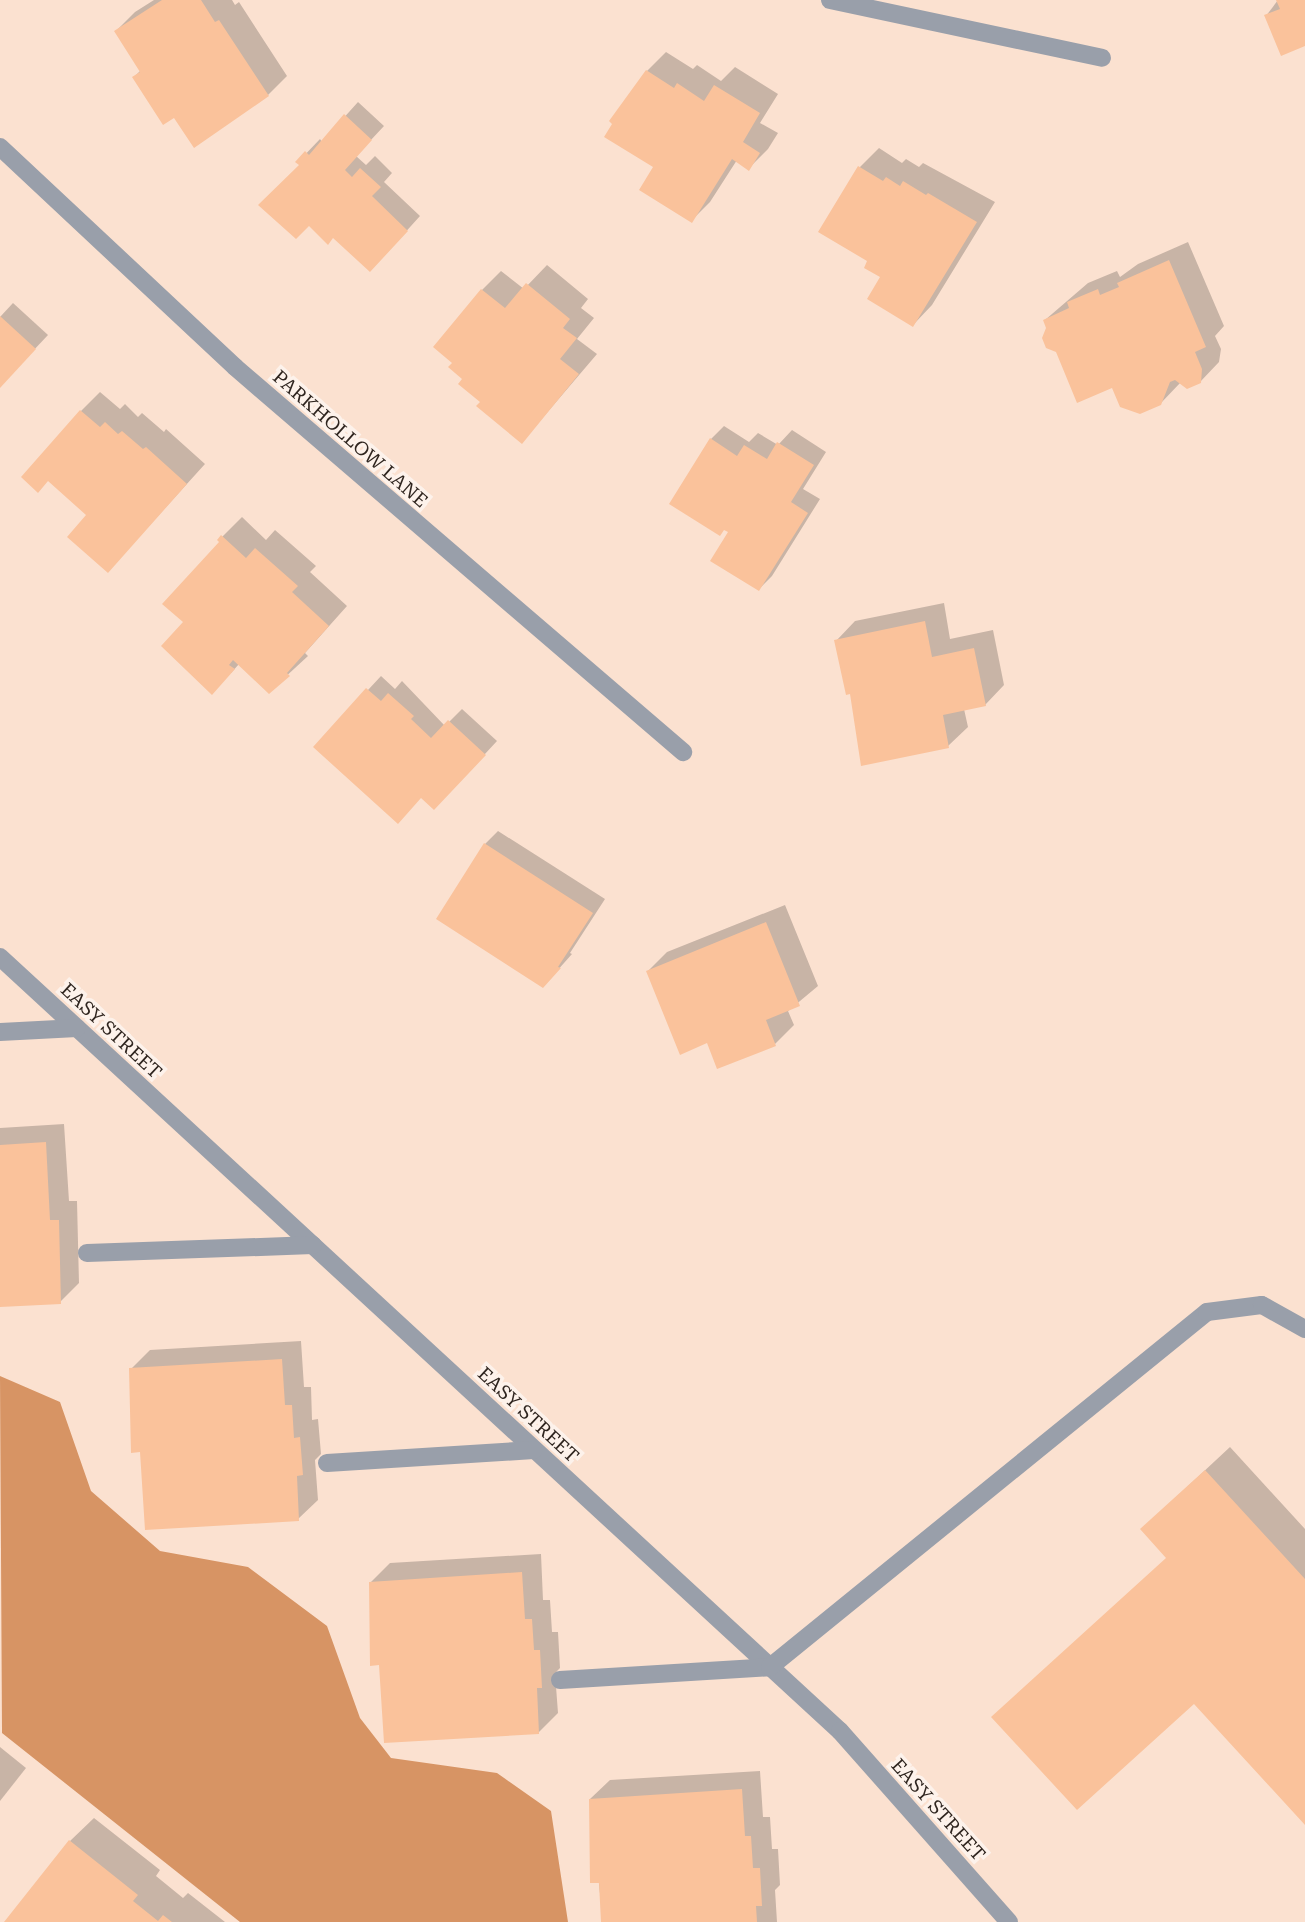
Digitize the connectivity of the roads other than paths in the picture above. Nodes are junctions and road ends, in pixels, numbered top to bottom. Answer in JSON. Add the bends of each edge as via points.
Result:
{"nodes":[{"id":1,"x":830,"y":0,"type":"edge"},
{"id":2,"x":1102,"y":58,"type":"dead end"},
{"id":3,"x":0,"y":147,"type":"edge"},
{"id":4,"x":683,"y":752,"type":"dead end"},
{"id":5,"x":0,"y":957,"type":"edge"},
{"id":6,"x":77,"y":1028,"type":"junction"},
{"id":7,"x":0,"y":1032,"type":"edge"},
{"id":8,"x":313,"y":1245,"type":"junction"},
{"id":9,"x":87,"y":1253,"type":"dead end"},
{"id":10,"x":1305,"y":1329,"type":"edge"},
{"id":11,"x":534,"y":1450,"type":"junction"},
{"id":12,"x":327,"y":1463,"type":"dead end"},
{"id":13,"x":770,"y":1667,"type":"junction"},
{"id":14,"x":560,"y":1681,"type":"dead end"},
{"id":15,"x":1009,"y":1922,"type":"edge"}],
"edges":[{"from":1,"to":2,"type":"street"},
{"from":3,"to":4,"type":"street","name":"PARKHOLLOW LANE","via":[[235,367]]},
{"from":5,"to":6,"type":"street","name":"EASY STREET"},
{"from":6,"to":7,"type":"street"},
{"from":6,"to":8,"type":"street","name":"EASY STREET"},
{"from":8,"to":9,"type":"street"},
{"from":8,"to":11,"type":"street","name":"EASY STREET"},
{"from":10,"to":13,"type":"street","via":[[1262,1305],[1207,1312]]},
{"from":11,"to":12,"type":"street"},
{"from":11,"to":13,"type":"street","name":"EASY STREET"},
{"from":13,"to":14,"type":"street"},
{"from":13,"to":15,"type":"street","name":"EASY STREET","via":[[839,1731]]}]}
